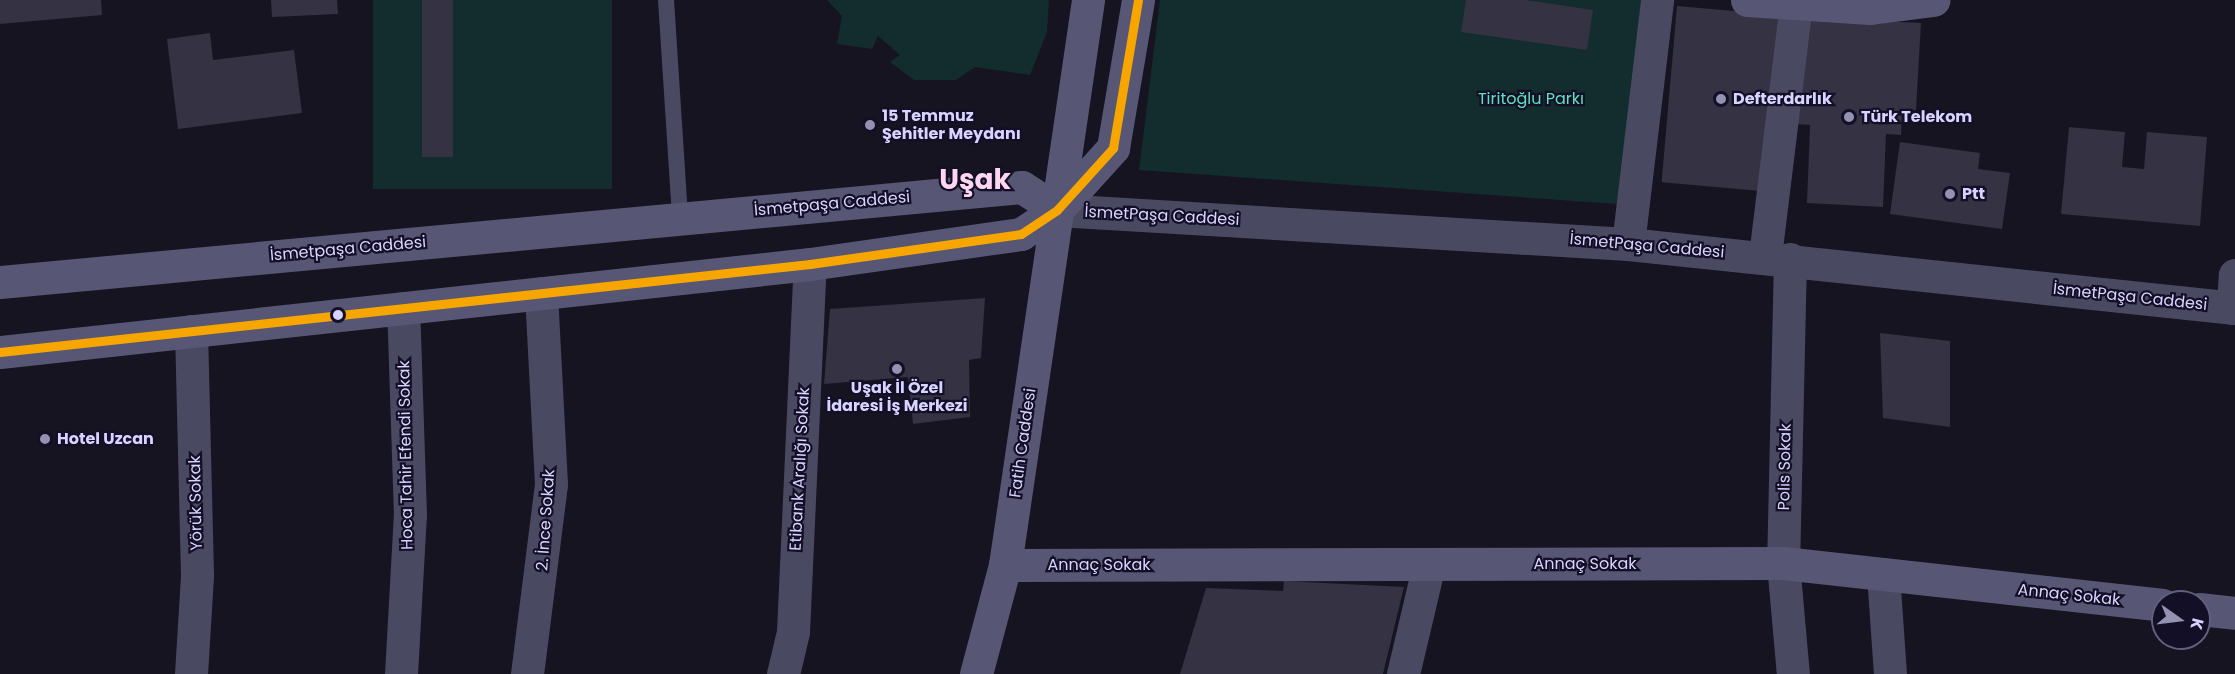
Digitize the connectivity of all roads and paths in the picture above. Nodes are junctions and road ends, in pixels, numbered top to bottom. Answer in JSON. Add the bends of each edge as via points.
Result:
{"nodes":[{"id":1,"x":666,"y":0,"type":"edge"},
{"id":2,"x":1088,"y":0,"type":"edge"},
{"id":3,"x":1138,"y":0,"type":"edge"},
{"id":4,"x":1657,"y":0,"type":"edge"},
{"id":5,"x":1747,"y":0,"type":"edge"},
{"id":6,"x":1933,"y":0,"type":"edge"},
{"id":7,"x":1796,"y":3,"type":"junction"},
{"id":8,"x":1870,"y":4,"type":"edge"},
{"id":9,"x":1057,"y":210,"type":"junction"},
{"id":10,"x":680,"y":217,"type":"junction"},
{"id":11,"x":1628,"y":244,"type":"junction"},
{"id":12,"x":1778,"y":258,"type":"junction"},
{"id":13,"x":810,"y":264,"type":"junction"},
{"id":14,"x":2235,"y":275,"type":"edge"},
{"id":15,"x":0,"y":282,"type":"edge"},
{"id":16,"x":541,"y":293,"type":"junction"},
{"id":17,"x":404,"y":308,"type":"junction"},
{"id":18,"x":2234,"y":308,"type":"edge"},
{"id":19,"x":191,"y":331,"type":"junction"},
{"id":20,"x":0,"y":352,"type":"edge"},
{"id":21,"x":1783,"y":563,"type":"junction"},
{"id":22,"x":1429,"y":564,"type":"junction"},
{"id":23,"x":1005,"y":565,"type":"junction"},
{"id":24,"x":1883,"y":574,"type":"junction"},
{"id":25,"x":2151,"y":604,"type":"edge"},
{"id":26,"x":2211,"y":610,"type":"edge"},
{"id":27,"x":2235,"y":613,"type":"edge"},
{"id":28,"x":191,"y":674,"type":"edge"},
{"id":29,"x":401,"y":674,"type":"edge"},
{"id":30,"x":527,"y":674,"type":"edge"},
{"id":31,"x":783,"y":674,"type":"edge"},
{"id":32,"x":976,"y":674,"type":"edge"},
{"id":33,"x":1403,"y":674,"type":"edge"},
{"id":34,"x":1792,"y":674,"type":"edge"},
{"id":35,"x":1890,"y":674,"type":"edge"}],
"edges":[{"from":1,"to":10,"type":"lane"},
{"from":2,"to":9,"type":"main road","name":"Fatih Caddesi"},
{"from":3,"to":9,"type":"main road","via":[[1113,148]]},
{"from":4,"to":11,"type":"street"},
{"from":5,"to":7,"type":"main road"},
{"from":6,"to":8,"type":"main road"},
{"from":7,"to":8,"type":"main road"},
{"from":7,"to":12,"type":"street","name":"Polis Sokak"},
{"from":9,"to":10,"type":"main road","name":"İsmetpaşa Caddesi","via":[[1022,187]]},
{"from":9,"to":11,"type":"street","name":"İsmetPaşa Caddesi"},
{"from":9,"to":13,"type":"main road","via":[[1021,234]]},
{"from":9,"to":23,"type":"main road","name":"Fatih Caddesi"},
{"from":10,"to":15,"type":"main road","name":"İsmetpaşa Caddesi"},
{"from":11,"to":12,"type":"street","name":"İsmetPaşa Caddesi"},
{"from":12,"to":18,"type":"street","name":"İsmetPaşa Caddesi"},
{"from":12,"to":21,"type":"street","name":"Polis Sokak"},
{"from":13,"to":16,"type":"main road"},
{"from":13,"to":31,"type":"street","name":"Etibank Aralığı Sokak","via":[[793,632]]},
{"from":14,"to":18,"type":"street"},
{"from":16,"to":17,"type":"main road"},
{"from":16,"to":30,"type":"street","name":"2. İnce Sokak","via":[[551,484]]},
{"from":17,"to":19,"type":"main road"},
{"from":17,"to":29,"type":"street","name":"Hoca Tahir Efendi Sokak","via":[[410,515]]},
{"from":19,"to":20,"type":"main road"},
{"from":19,"to":28,"type":"street","name":"Yörük Sokak","via":[[197,575]]},
{"from":21,"to":22,"type":"main road","name":"Annaç Sokak"},
{"from":21,"to":24,"type":"main road","name":"Annaç Sokak"},
{"from":21,"to":34,"type":"street","name":"Polis Sokak"},
{"from":22,"to":23,"type":"main road","name":"Annaç Sokak"},
{"from":22,"to":33,"type":"street"},
{"from":23,"to":32,"type":"main road","name":"Fatih Caddesi"},
{"from":24,"to":25,"type":"main road","name":"Annaç Sokak"},
{"from":24,"to":35,"type":"street"},
{"from":26,"to":27,"type":"main road"}]}
